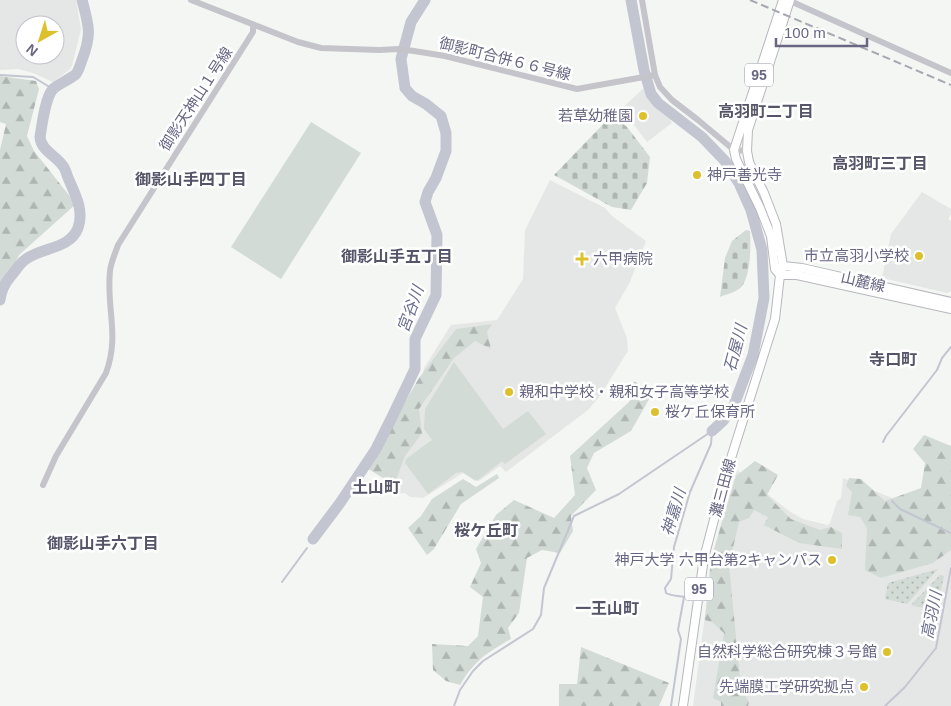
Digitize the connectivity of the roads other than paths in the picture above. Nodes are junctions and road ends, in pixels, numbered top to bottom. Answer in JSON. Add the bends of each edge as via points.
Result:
{"nodes":[{"id":1,"x":191,"y":0,"type":"edge"},
{"id":2,"x":642,"y":0,"type":"edge"},
{"id":3,"x":788,"y":0,"type":"edge"},
{"id":4,"x":253,"y":25,"type":"junction"},
{"id":5,"x":951,"y":73,"type":"edge"},
{"id":6,"x":655,"y":76,"type":"junction"},
{"id":7,"x":734,"y":150,"type":"junction"},
{"id":8,"x":746,"y":151,"type":"junction"},
{"id":9,"x":779,"y":270,"type":"junction"},
{"id":10,"x":951,"y":302,"type":"edge"},
{"id":11,"x":951,"y":309,"type":"edge"},
{"id":12,"x":43,"y":485,"type":"dead end"},
{"id":13,"x":682,"y":706,"type":"edge"}],
"edges":[{"from":1,"to":4,"type":"street","name":"御影町合併６６号線"},
{"from":2,"to":6,"type":"street"},
{"from":3,"to":5,"type":"street"},
{"from":3,"to":7,"type":"main road","number":"95"},
{"from":3,"to":8,"type":"main road","name":"灘三田線","number":"95","via":[[748,130]]},
{"from":4,"to":6,"type":"street","name":"御影町合併６６号線","via":[[321,48],[409,50],[577,89]]},
{"from":4,"to":12,"type":"street","name":"御影天神山１号線","via":[[253,32],[118,245],[110,272],[111,358],[106,373],[56,456]]},
{"from":6,"to":7,"type":"street","via":[[672,100]]},
{"from":7,"to":8,"type":"street"},
{"from":7,"to":9,"type":"main road","name":"灘三田線","number":"95","via":[[771,236]]},
{"from":8,"to":9,"type":"main road","name":"灘三田線","number":"95","via":[[776,224]]},
{"from":9,"to":10,"type":"main road","name":"山麓線","via":[[802,268]]},
{"from":9,"to":11,"type":"main road","name":"山麓線"},
{"from":9,"to":13,"type":"main road","name":"灘三田線","number":"95","via":[[775,319],[726,474],[704,558]]}]}
